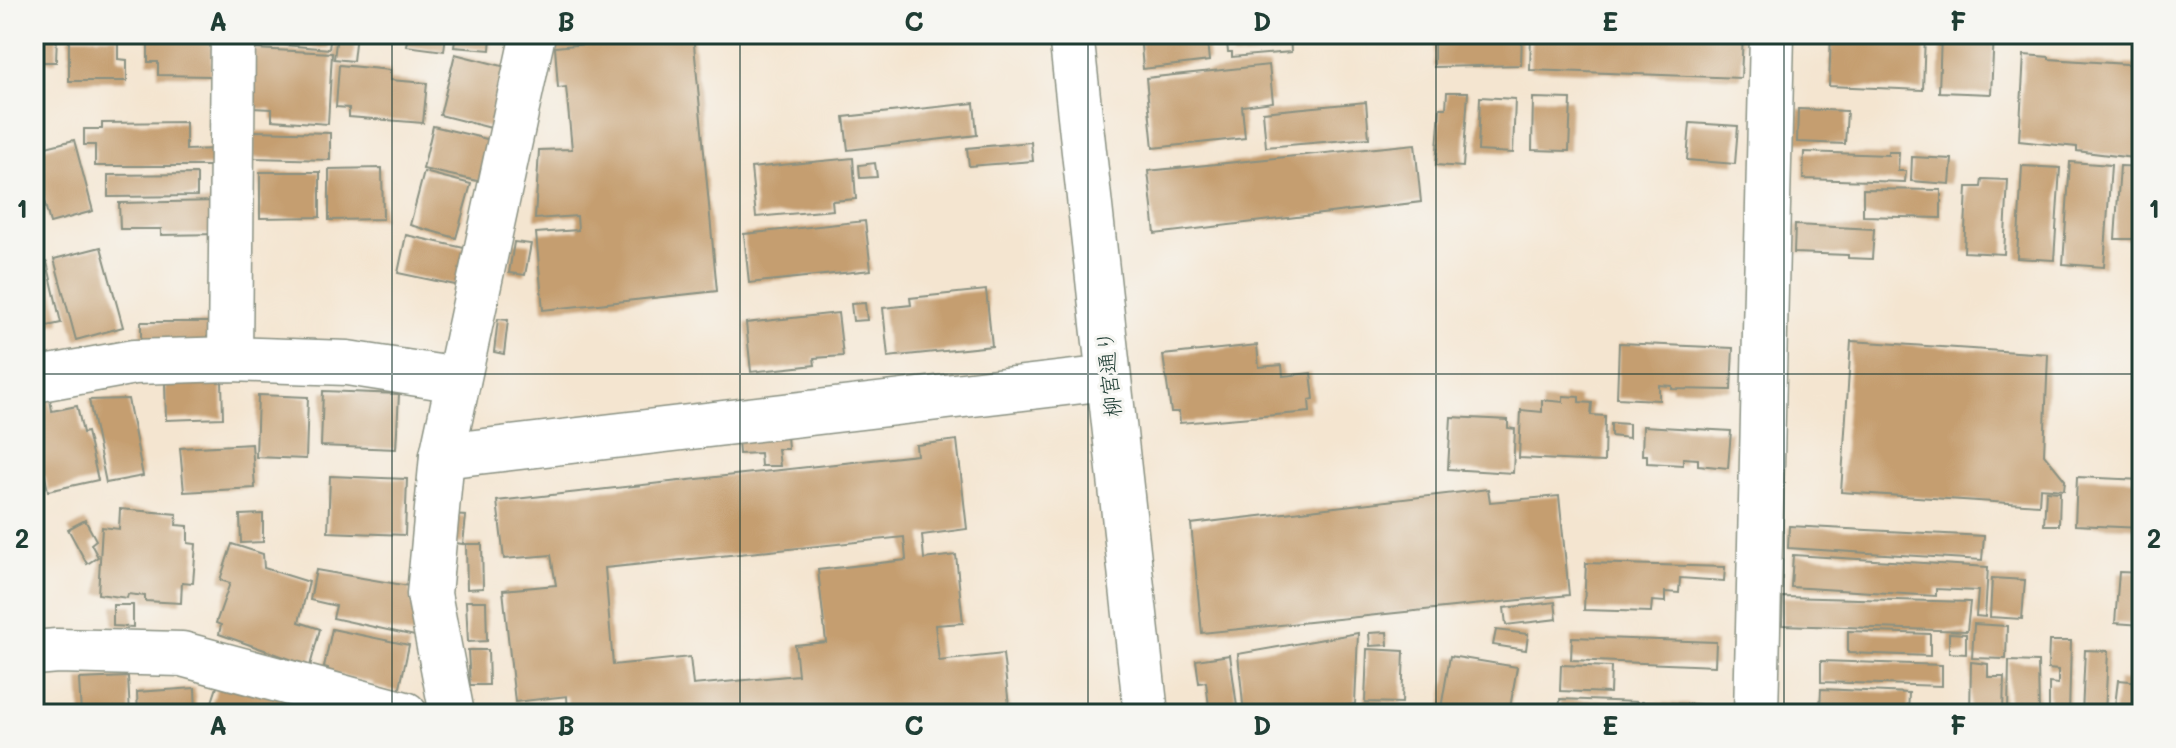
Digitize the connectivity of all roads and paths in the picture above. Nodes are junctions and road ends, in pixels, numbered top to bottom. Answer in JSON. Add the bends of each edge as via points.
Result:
{"nodes":[{"id":1,"x":233,"y":34,"type":"edge"},
{"id":2,"x":533,"y":34,"type":"edge"},
{"id":3,"x":1071,"y":34,"type":"edge"},
{"id":4,"x":1772,"y":34,"type":"edge"},
{"id":5,"x":230,"y":359,"type":"junction"},
{"id":6,"x":1108,"y":378,"type":"junction"},
{"id":7,"x":34,"y":380,"type":"edge"},
{"id":8,"x":458,"y":380,"type":"junction"},
{"id":9,"x":442,"y":456,"type":"junction"},
{"id":10,"x":34,"y":653,"type":"edge"},
{"id":11,"x":405,"y":714,"type":"edge"},
{"id":12,"x":452,"y":714,"type":"edge"},
{"id":13,"x":1146,"y":714,"type":"edge"},
{"id":14,"x":1756,"y":714,"type":"edge"}],
"edges":[{"from":1,"to":5,"type":"street"},
{"from":2,"to":8,"type":"street"},
{"from":3,"to":6,"type":"street","name":"柳宮通り"},
{"from":4,"to":14,"type":"street"},
{"from":5,"to":7,"type":"street","via":[[134,362]]},
{"from":5,"to":8,"type":"street","via":[[347,363]]},
{"from":6,"to":9,"type":"street"},
{"from":6,"to":13,"type":"street","name":"柳宮通り"},
{"from":8,"to":9,"type":"street"},
{"from":9,"to":12,"type":"street","via":[[429,594]]},
{"from":10,"to":11,"type":"street","via":[[182,654]]}]}
